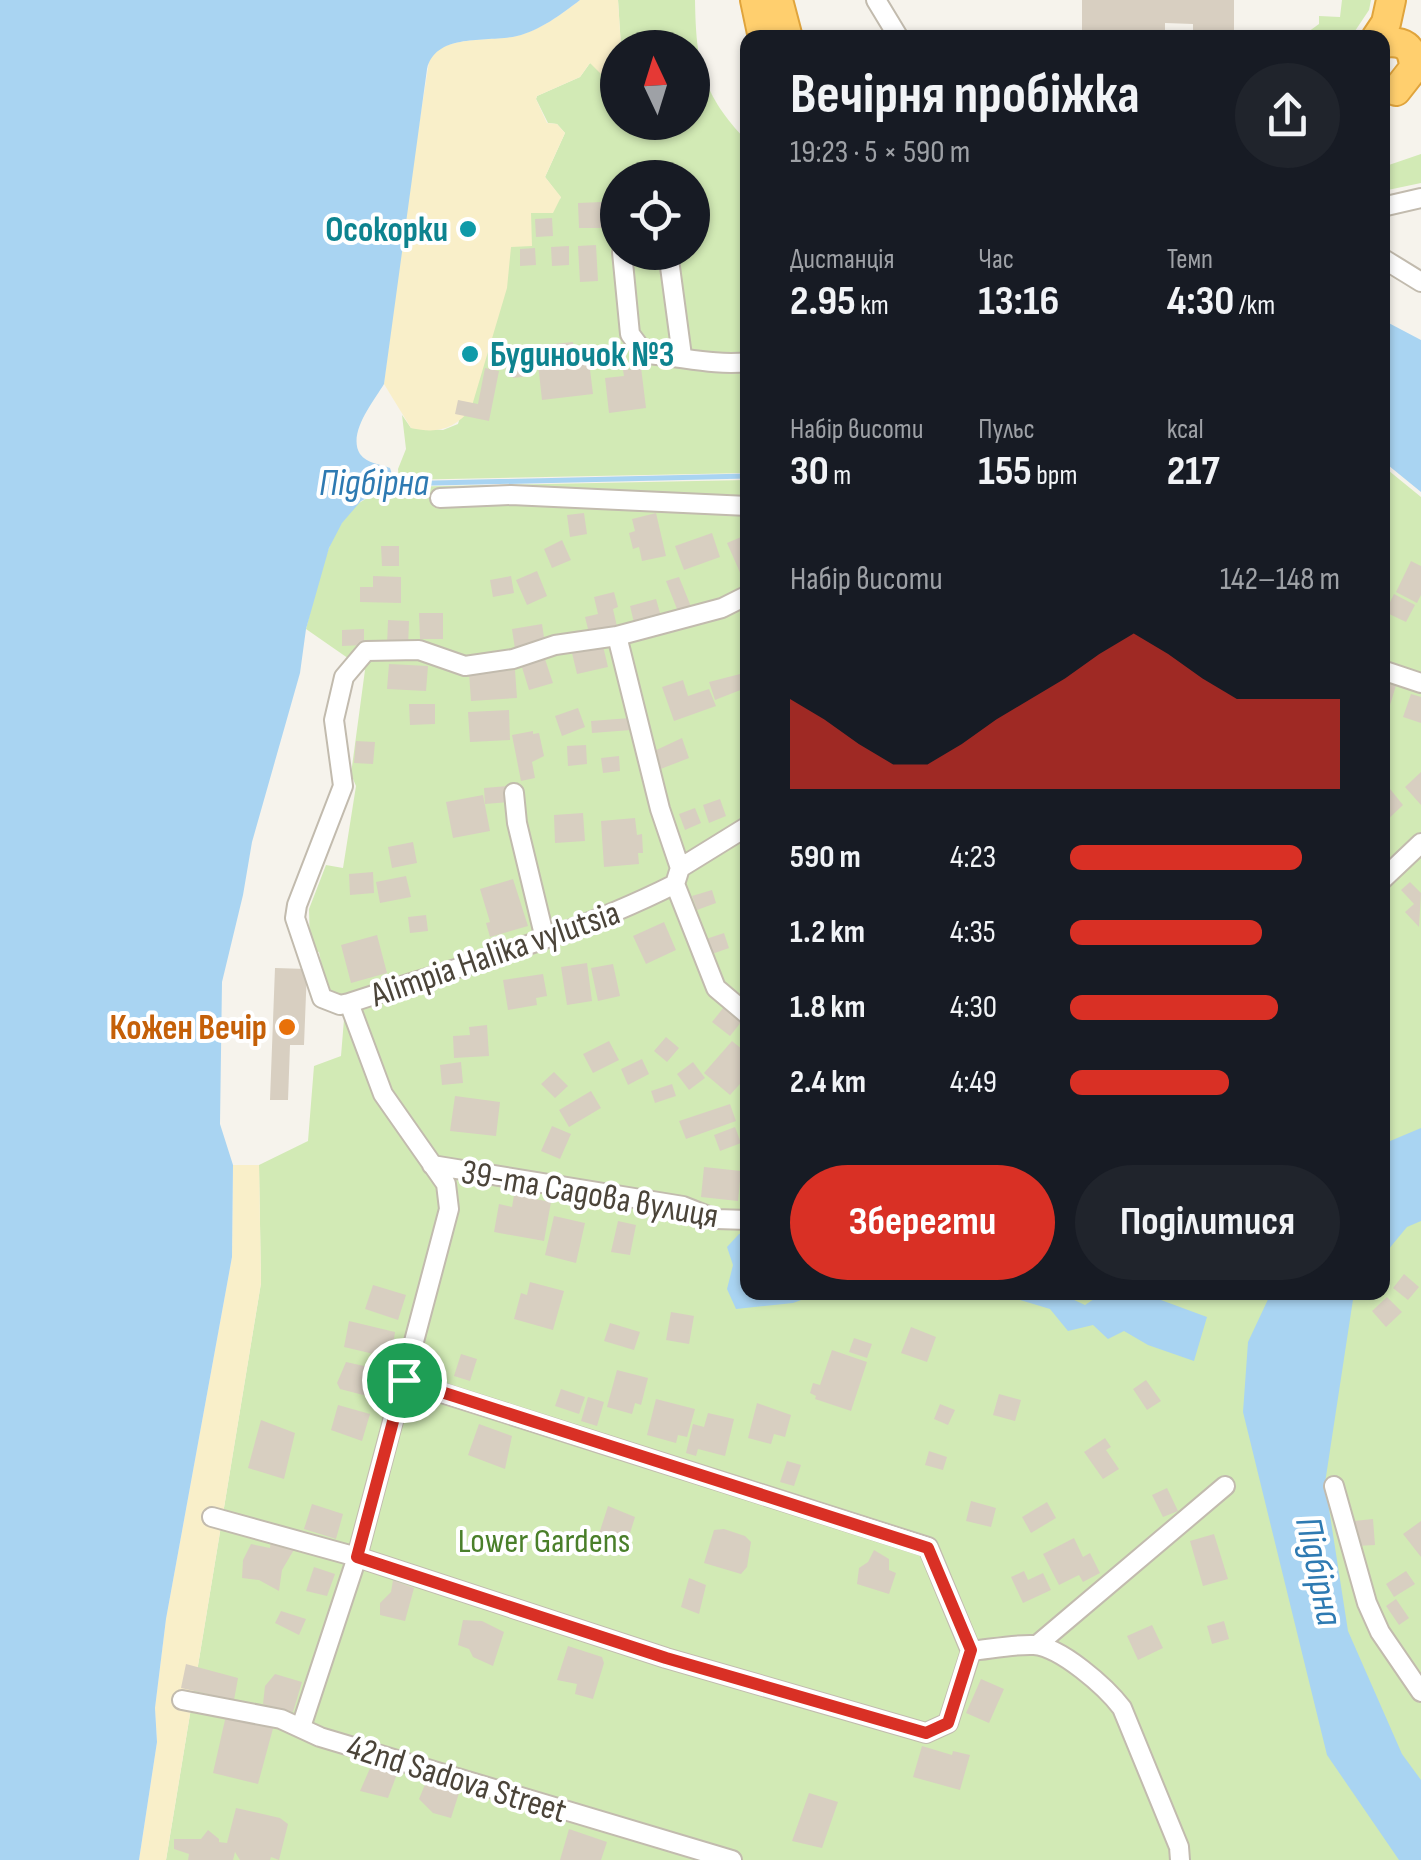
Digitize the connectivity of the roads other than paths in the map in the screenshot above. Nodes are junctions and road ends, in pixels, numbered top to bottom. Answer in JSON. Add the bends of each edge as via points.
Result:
{"nodes":[{"id":1,"x":755,"y":0,"type":"edge"},
{"id":2,"x":778,"y":0,"type":"edge"},
{"id":3,"x":876,"y":0,"type":"edge"},
{"id":4,"x":1391,"y":0,"type":"edge"},
{"id":5,"x":761,"y":30,"type":"edge"},
{"id":6,"x":786,"y":30,"type":"edge"},
{"id":7,"x":894,"y":30,"type":"edge"},
{"id":8,"x":1381,"y":30,"type":"edge"},
{"id":9,"x":1390,"y":42,"type":"edge"},
{"id":10,"x":1400,"y":89,"type":"edge"},
{"id":11,"x":1421,"y":198,"type":"edge"},
{"id":12,"x":1390,"y":205,"type":"edge"},
{"id":13,"x":1390,"y":263,"type":"edge"},
{"id":14,"x":624,"y":270,"type":"edge"},
{"id":15,"x":670,"y":270,"type":"edge"},
{"id":16,"x":1421,"y":282,"type":"edge"},
{"id":17,"x":682,"y":356,"type":"junction"},
{"id":18,"x":740,"y":363,"type":"edge"},
{"id":19,"x":440,"y":498,"type":"dead end"},
{"id":20,"x":740,"y":506,"type":"edge"},
{"id":21,"x":740,"y":599,"type":"edge"},
{"id":22,"x":617,"y":636,"type":"junction"},
{"id":23,"x":1390,"y":673,"type":"edge"},
{"id":24,"x":1421,"y":683,"type":"edge"},
{"id":25,"x":514,"y":793,"type":"dead end"},
{"id":26,"x":740,"y":832,"type":"edge"},
{"id":27,"x":1421,"y":843,"type":"edge"},
{"id":28,"x":1390,"y":872,"type":"edge"},
{"id":29,"x":678,"y":876,"type":"junction"},
{"id":30,"x":545,"y":940,"type":"junction"},
{"id":31,"x":349,"y":1003,"type":"junction"},
{"id":32,"x":740,"y":1008,"type":"edge"},
{"id":33,"x":432,"y":1165,"type":"junction"},
{"id":34,"x":740,"y":1220,"type":"edge"},
{"id":35,"x":404,"y":1380,"type":"junction"},
{"id":36,"x":1225,"y":1486,"type":"dead end"},
{"id":37,"x":1334,"y":1486,"type":"dead end"},
{"id":38,"x":212,"y":1517,"type":"dead end"},
{"id":39,"x":357,"y":1557,"type":"junction"},
{"id":40,"x":1037,"y":1645,"type":"junction"},
{"id":41,"x":971,"y":1650,"type":"junction"},
{"id":42,"x":1421,"y":1692,"type":"edge"},
{"id":43,"x":182,"y":1700,"type":"dead end"},
{"id":44,"x":301,"y":1728,"type":"junction"},
{"id":45,"x":732,"y":1860,"type":"edge"},
{"id":46,"x":1180,"y":1860,"type":"edge"}],
"edges":[{"from":1,"to":5,"type":"highway"},
{"from":2,"to":6,"type":"highway"},
{"from":3,"to":7,"type":"street"},
{"from":4,"to":8,"type":"highway"},
{"from":9,"to":10,"type":"highway","via":[[1414,54],[1414,68]]},
{"from":11,"to":12,"type":"street"},
{"from":13,"to":16,"type":"street"},
{"from":14,"to":17,"type":"street","via":[[630,334],[645,354]]},
{"from":15,"to":17,"type":"street"},
{"from":17,"to":18,"type":"street"},
{"from":19,"to":20,"type":"street"},
{"from":21,"to":22,"type":"street","name":"Alimpia Halika vylutsia"},
{"from":22,"to":29,"type":"street"},
{"from":22,"to":31,"type":"street","name":"Alimpia Halika vylutsia","via":[[465,666],[420,650],[366,652],[344,677],[334,720],[343,786],[294,918],[322,998]]},
{"from":23,"to":24,"type":"street"},
{"from":25,"to":30,"type":"street"},
{"from":26,"to":29,"type":"street","name":"Alimpia Halika vylutsia"},
{"from":27,"to":28,"type":"street"},
{"from":29,"to":30,"type":"street","name":"Alimpia Halika vylutsia","via":[[628,908]]},
{"from":29,"to":32,"type":"street","via":[[716,988]]},
{"from":30,"to":31,"type":"street","name":"Alimpia Halika vylutsia"},
{"from":31,"to":33,"type":"street","via":[[383,1094]]},
{"from":33,"to":34,"type":"street","name":"39-та Садова вулиця"},
{"from":33,"to":35,"type":"street","via":[[446,1184],[449,1209]]},
{"from":35,"to":39,"type":"street"},
{"from":35,"to":41,"type":"street","via":[[928,1548]]},
{"from":36,"to":40,"type":"street"},
{"from":37,"to":42,"type":"street","via":[[1367,1602]]},
{"from":38,"to":39,"type":"street"},
{"from":39,"to":41,"type":"street","via":[[666,1658],[926,1733],[948,1723]]},
{"from":39,"to":44,"type":"street"},
{"from":40,"to":41,"type":"street"},
{"from":40,"to":46,"type":"street","via":[[1064,1657],[1122,1708]]},
{"from":43,"to":44,"type":"street","name":"42nd Sadova Street"},
{"from":44,"to":45,"type":"street","name":"42nd Sadova Street"}]}
